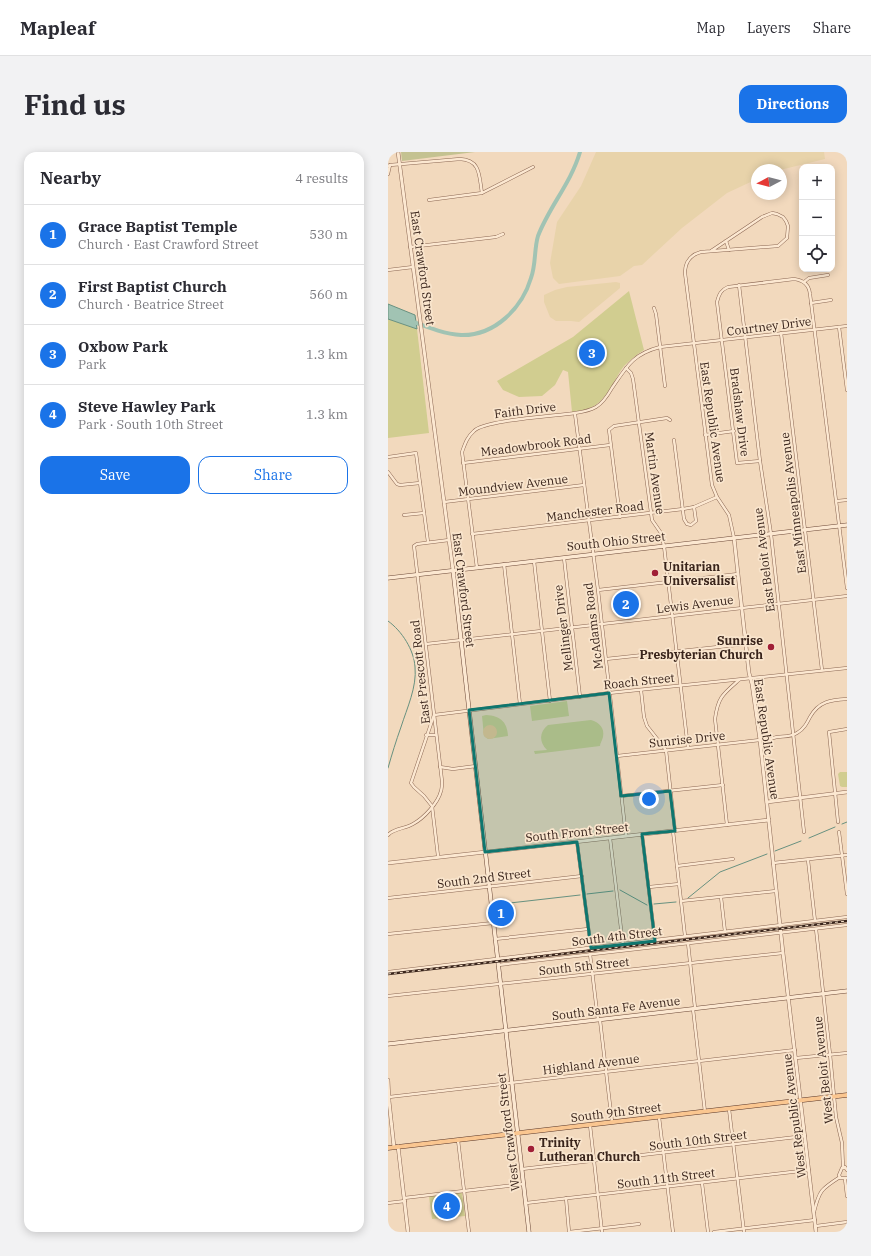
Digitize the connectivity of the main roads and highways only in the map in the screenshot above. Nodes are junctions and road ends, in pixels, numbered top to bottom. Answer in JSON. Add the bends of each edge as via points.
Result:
{"nodes":[{"id":1,"x":847,"y":525,"type":"edge"},
{"id":2,"x":453,"y":570,"type":"junction"},
{"id":3,"x":388,"y":578,"type":"edge"},
{"id":4,"x":847,"y":991,"type":"edge"},
{"id":5,"x":506,"y":1030,"type":"junction"},
{"id":6,"x":388,"y":1044,"type":"edge"},
{"id":7,"x":847,"y":1095,"type":"edge"},
{"id":8,"x":518,"y":1133,"type":"junction"},
{"id":9,"x":388,"y":1148,"type":"edge"},
{"id":10,"x":529,"y":1232,"type":"edge"}],
"edges":[{"from":1,"to":2,"type":"main road","name":"South Ohio Street"},
{"from":2,"to":3,"type":"main road","name":"South Ohio Street"},
{"from":2,"to":5,"type":"main road","name":"East Crawford Street"},
{"from":4,"to":5,"type":"main road","name":"South Santa Fe Avenue"},
{"from":5,"to":6,"type":"main road","name":"South Santa Fe Avenue"},
{"from":5,"to":8,"type":"main road","name":"West Crawford Street"},
{"from":7,"to":8,"type":"main road","name":"South 9th Street"},
{"from":8,"to":9,"type":"main road","name":"South 9th Street"},
{"from":8,"to":10,"type":"main road","name":"West Crawford Street"}]}
